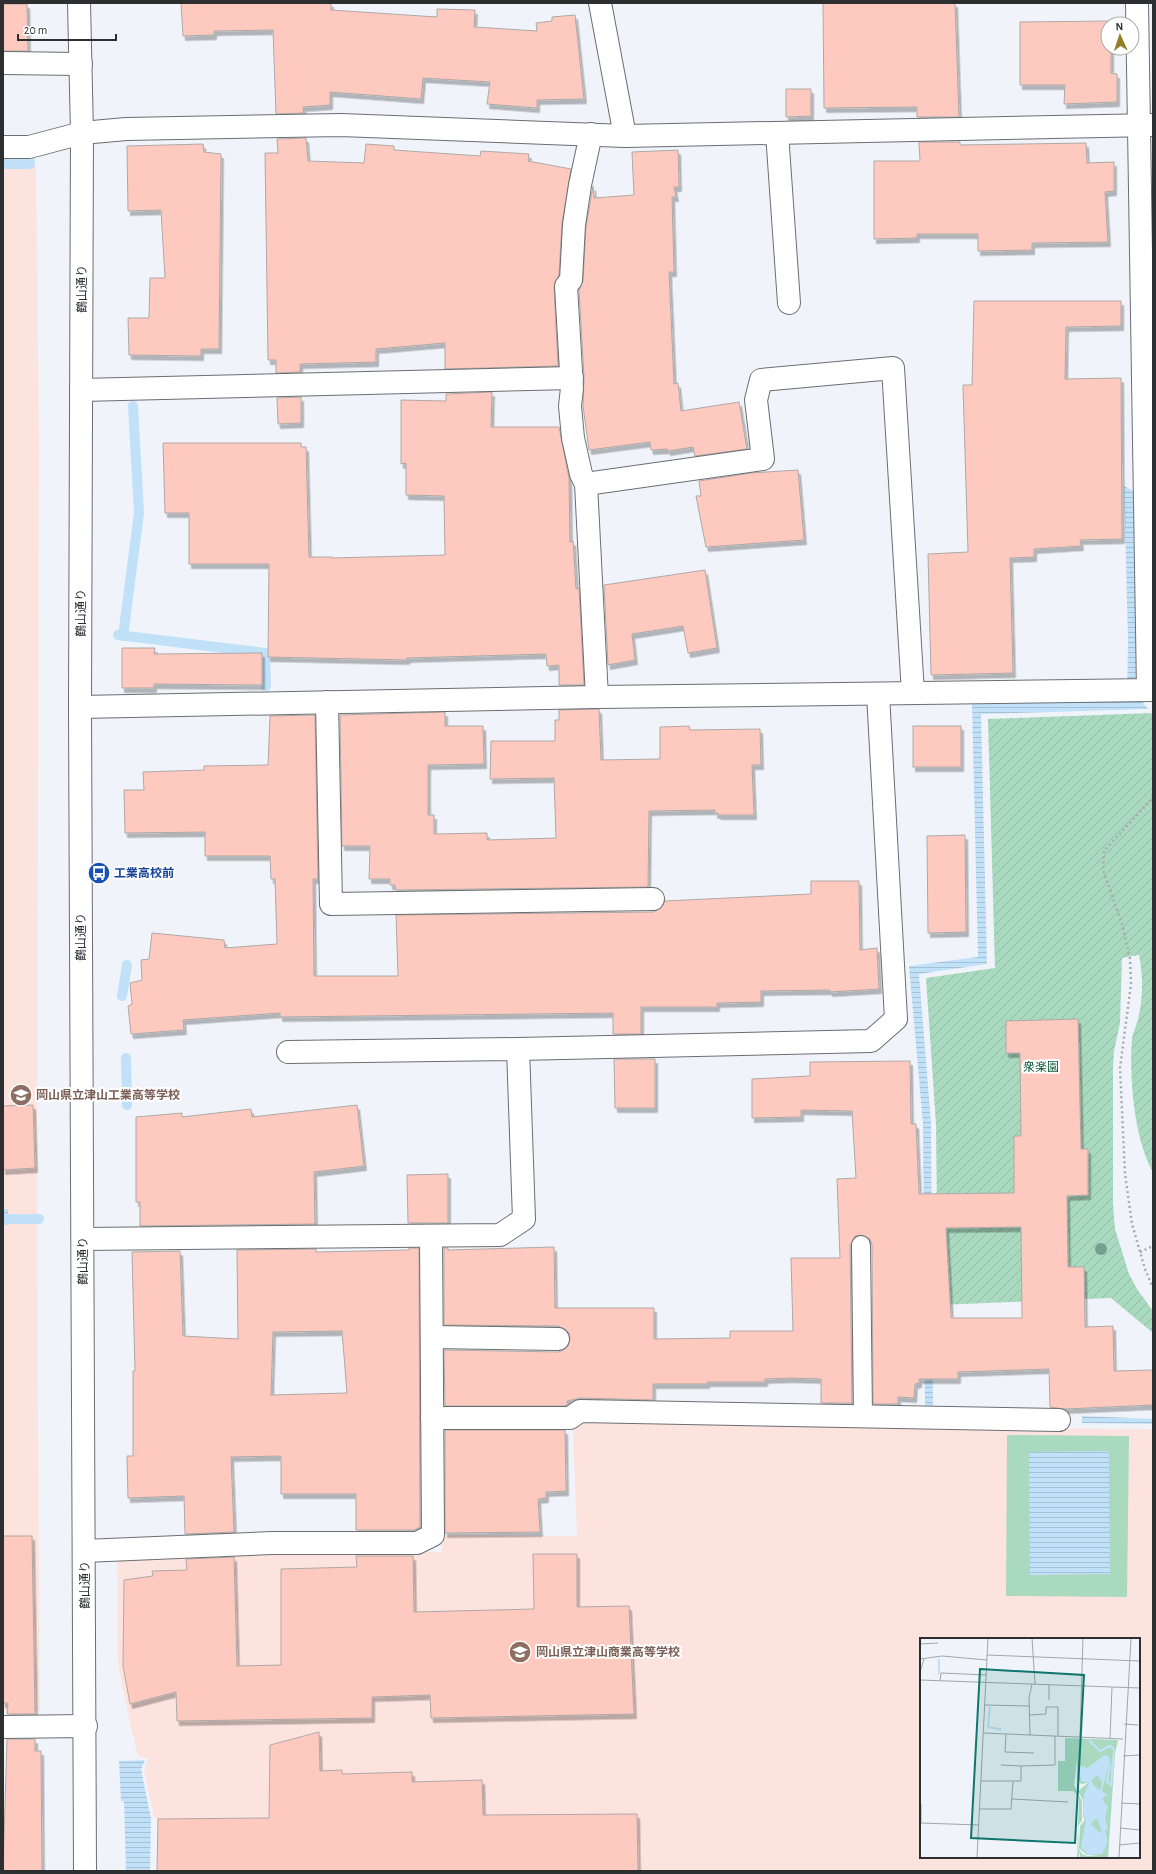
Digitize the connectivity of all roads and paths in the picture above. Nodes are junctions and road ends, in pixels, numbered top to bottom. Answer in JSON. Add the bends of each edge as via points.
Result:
{"nodes":[{"id":1,"x":79,"y":3,"type":"edge"},
{"id":2,"x":600,"y":3,"type":"edge"},
{"id":3,"x":1138,"y":3,"type":"edge"},
{"id":4,"x":3,"y":64,"type":"edge"},
{"id":5,"x":81,"y":64,"type":"junction"},
{"id":6,"x":1146,"y":125,"type":"edge"},
{"id":7,"x":82,"y":133,"type":"junction"},
{"id":8,"x":777,"y":133,"type":"junction"},
{"id":9,"x":591,"y":134,"type":"junction"},
{"id":10,"x":625,"y":136,"type":"junction"},
{"id":11,"x":3,"y":147,"type":"edge"},
{"id":12,"x":789,"y":303,"type":"dead end"},
{"id":13,"x":572,"y":378,"type":"junction"},
{"id":14,"x":81,"y":390,"type":"junction"},
{"id":15,"x":586,"y":484,"type":"junction"},
{"id":16,"x":1150,"y":690,"type":"edge"},
{"id":17,"x":913,"y":693,"type":"junction"},
{"id":18,"x":878,"y":694,"type":"junction"},
{"id":19,"x":597,"y":697,"type":"junction"},
{"id":20,"x":326,"y":702,"type":"junction"},
{"id":21,"x":80,"y":707,"type":"junction"},
{"id":22,"x":1153,"y":795,"type":"edge"},
{"id":23,"x":653,"y":899,"type":"dead end"},
{"id":24,"x":518,"y":1049,"type":"junction"},
{"id":25,"x":288,"y":1052,"type":"dead end"},
{"id":26,"x":431,"y":1236,"type":"junction"},
{"id":27,"x":83,"y":1239,"type":"junction"},
{"id":28,"x":861,"y":1245,"type":"dead end"},
{"id":29,"x":1153,"y":1246,"type":"edge"},
{"id":30,"x":1140,"y":1252,"type":"junction"},
{"id":31,"x":1153,"y":1288,"type":"edge"},
{"id":32,"x":432,"y":1337,"type":"junction"},
{"id":33,"x":558,"y":1339,"type":"dead end"},
{"id":34,"x":863,"y":1416,"type":"junction"},
{"id":35,"x":432,"y":1418,"type":"junction"},
{"id":36,"x":1059,"y":1420,"type":"dead end"},
{"id":37,"x":84,"y":1551,"type":"junction"},
{"id":38,"x":86,"y":1726,"type":"junction"},
{"id":39,"x":3,"y":1727,"type":"edge"},
{"id":40,"x":85,"y":1871,"type":"edge"}],
"edges":[{"from":1,"to":5,"type":"street","name":"鶴山通り"},
{"from":2,"to":10,"type":"street"},
{"from":3,"to":6,"type":"street"},
{"from":4,"to":5,"type":"street"},
{"from":5,"to":7,"type":"street","name":"鶴山通り"},
{"from":6,"to":8,"type":"street"},
{"from":6,"to":16,"type":"street"},
{"from":7,"to":9,"type":"street","via":[[126,129],[341,125]]},
{"from":7,"to":11,"type":"street","via":[[29,147]]},
{"from":7,"to":14,"type":"street","name":"鶴山通り"},
{"from":8,"to":10,"type":"street"},
{"from":8,"to":12,"type":"street"},
{"from":9,"to":10,"type":"street"},
{"from":9,"to":13,"type":"street","via":[[575,219],[571,280],[566,286]]},
{"from":13,"to":14,"type":"street"},
{"from":13,"to":15,"type":"street","via":[[570,406],[573,438],[581,474]]},
{"from":14,"to":21,"type":"street","name":"鶴山通り"},
{"from":15,"to":17,"type":"street","via":[[763,459],[756,400],[761,380],[893,368]]},
{"from":15,"to":19,"type":"street"},
{"from":16,"to":17,"type":"street"},
{"from":17,"to":18,"type":"street"},
{"from":18,"to":19,"type":"street"},
{"from":18,"to":24,"type":"street","via":[[896,1019],[870,1041]]},
{"from":19,"to":20,"type":"street"},
{"from":20,"to":21,"type":"street"},
{"from":20,"to":23,"type":"street","via":[[331,904]]},
{"from":21,"to":27,"type":"street","name":"鶴山通り"},
{"from":22,"to":30,"type":"path","via":[[1104,851],[1103,870],[1124,927],[1130,959],[1130,1002],[1120,1068],[1125,1174],[1132,1224]]},
{"from":24,"to":25,"type":"street"},
{"from":24,"to":26,"type":"street","via":[[524,1219],[500,1235]]},
{"from":26,"to":27,"type":"street"},
{"from":26,"to":32,"type":"street"},
{"from":27,"to":37,"type":"street","name":"鶴山通り"},
{"from":28,"to":34,"type":"lane"},
{"from":29,"to":30,"type":"path"},
{"from":30,"to":31,"type":"path"},
{"from":32,"to":33,"type":"street"},
{"from":32,"to":35,"type":"street"},
{"from":34,"to":35,"type":"street","via":[[580,1411],[570,1418]]},
{"from":34,"to":36,"type":"street"},
{"from":35,"to":37,"type":"street","via":[[433,1535],[417,1543],[272,1543]]},
{"from":37,"to":38,"type":"street","name":"鶴山通り"},
{"from":38,"to":39,"type":"street"},
{"from":38,"to":40,"type":"street","name":"鶴山通り"}]}
